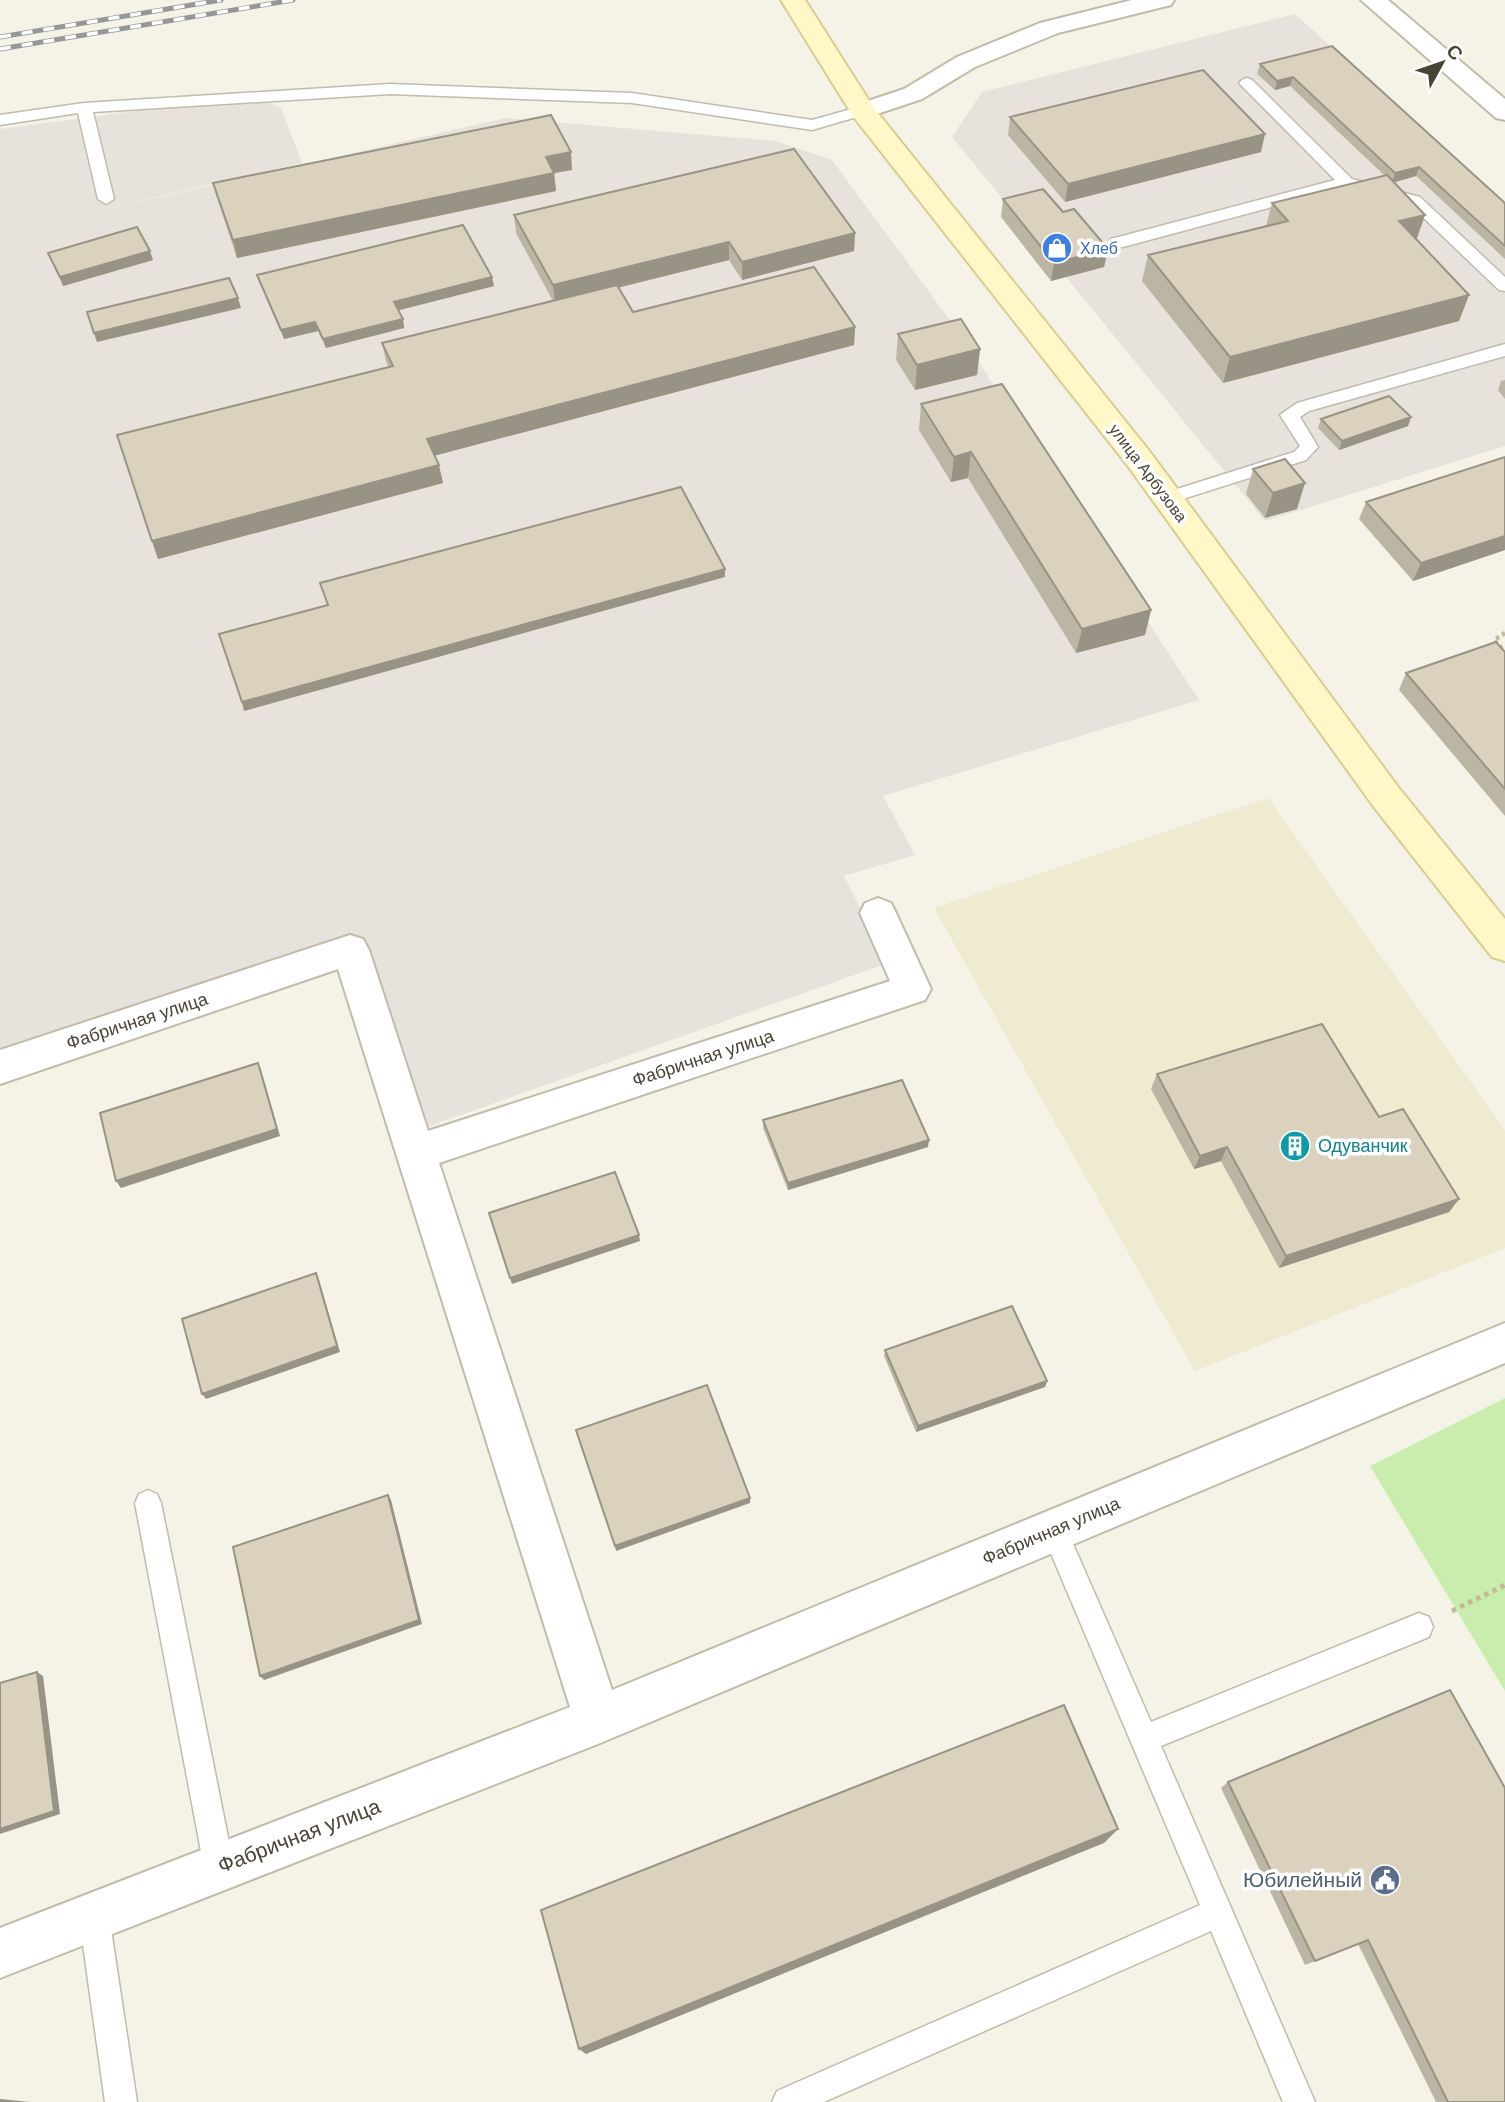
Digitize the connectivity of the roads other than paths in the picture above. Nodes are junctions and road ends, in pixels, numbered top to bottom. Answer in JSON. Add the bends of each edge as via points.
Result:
{"nodes":[{"id":1,"x":793,"y":0,"type":"edge"},
{"id":2,"x":1162,"y":0,"type":"edge"},
{"id":3,"x":1373,"y":0,"type":"edge"},
{"id":4,"x":1247,"y":83,"type":"dead end"},
{"id":5,"x":854,"y":98,"type":"junction"},
{"id":6,"x":84,"y":108,"type":"junction"},
{"id":7,"x":1505,"y":112,"type":"edge"},
{"id":8,"x":0,"y":120,"type":"edge"},
{"id":9,"x":1346,"y":182,"type":"junction"},
{"id":10,"x":106,"y":199,"type":"dead end"},
{"id":11,"x":1117,"y":243,"type":"dead end"},
{"id":12,"x":1505,"y":286,"type":"edge"},
{"id":13,"x":1505,"y":350,"type":"edge"},
{"id":14,"x":1167,"y":498,"type":"junction"},
{"id":15,"x":878,"y":914,"type":"dead end"},
{"id":16,"x":1505,"y":946,"type":"edge"},
{"id":17,"x":0,"y":1067,"type":"edge"},
{"id":18,"x":416,"y":1153,"type":"junction"},
{"id":19,"x":1505,"y":1343,"type":"edge"},
{"id":20,"x":148,"y":1503,"type":"dead end"},
{"id":21,"x":1055,"y":1530,"type":"junction"},
{"id":22,"x":1419,"y":1628,"type":"road end"},
{"id":23,"x":598,"y":1720,"type":"junction"},
{"id":24,"x":1144,"y":1740,"type":"junction"},
{"id":25,"x":219,"y":1867,"type":"junction"},
{"id":26,"x":1217,"y":1913,"type":"junction"},
{"id":27,"x":94,"y":1916,"type":"junction"},
{"id":28,"x":0,"y":1953,"type":"edge"},
{"id":29,"x":121,"y":2102,"type":"edge"},
{"id":30,"x":788,"y":2102,"type":"edge"},
{"id":31,"x":1298,"y":2102,"type":"edge"}],
"edges":[{"from":1,"to":5,"type":"street","name":"улица Арбузова"},
{"from":2,"to":5,"type":"street","via":[[1049,28],[966,62],[913,94]]},
{"from":3,"to":7,"type":"street"},
{"from":4,"to":9,"type":"lane"},
{"from":5,"to":6,"type":"lane","via":[[812,125],[632,98],[390,89]]},
{"from":5,"to":14,"type":"street","name":"улица Арбузова"},
{"from":6,"to":8,"type":"lane"},
{"from":6,"to":10,"type":"lane"},
{"from":9,"to":11,"type":"lane"},
{"from":9,"to":12,"type":"lane","via":[[1414,200]]},
{"from":13,"to":14,"type":"lane","via":[[1303,407],[1289,415],[1309,447],[1300,456]]},
{"from":14,"to":16,"type":"street","name":"улица Арбузова","via":[[1386,797]]},
{"from":15,"to":18,"type":"street","name":"Фабричная улица","via":[[912,989]]},
{"from":17,"to":18,"type":"street","name":"Фабричная улица","via":[[351,950]]},
{"from":18,"to":23,"type":"street","name":"Фабричная улица"},
{"from":19,"to":21,"type":"street","name":"Фабричная улица"},
{"from":20,"to":25,"type":"lane"},
{"from":21,"to":23,"type":"street","name":"Фабричная улица"},
{"from":21,"to":24,"type":"lane"},
{"from":22,"to":24,"type":"lane"},
{"from":23,"to":25,"type":"street","name":"Фабричная улица"},
{"from":24,"to":26,"type":"lane"},
{"from":25,"to":27,"type":"street","name":"Фабричная улица"},
{"from":26,"to":30,"type":"lane"},
{"from":26,"to":31,"type":"lane"},
{"from":27,"to":28,"type":"street","name":"Фабричная улица"},
{"from":27,"to":29,"type":"lane"}]}
